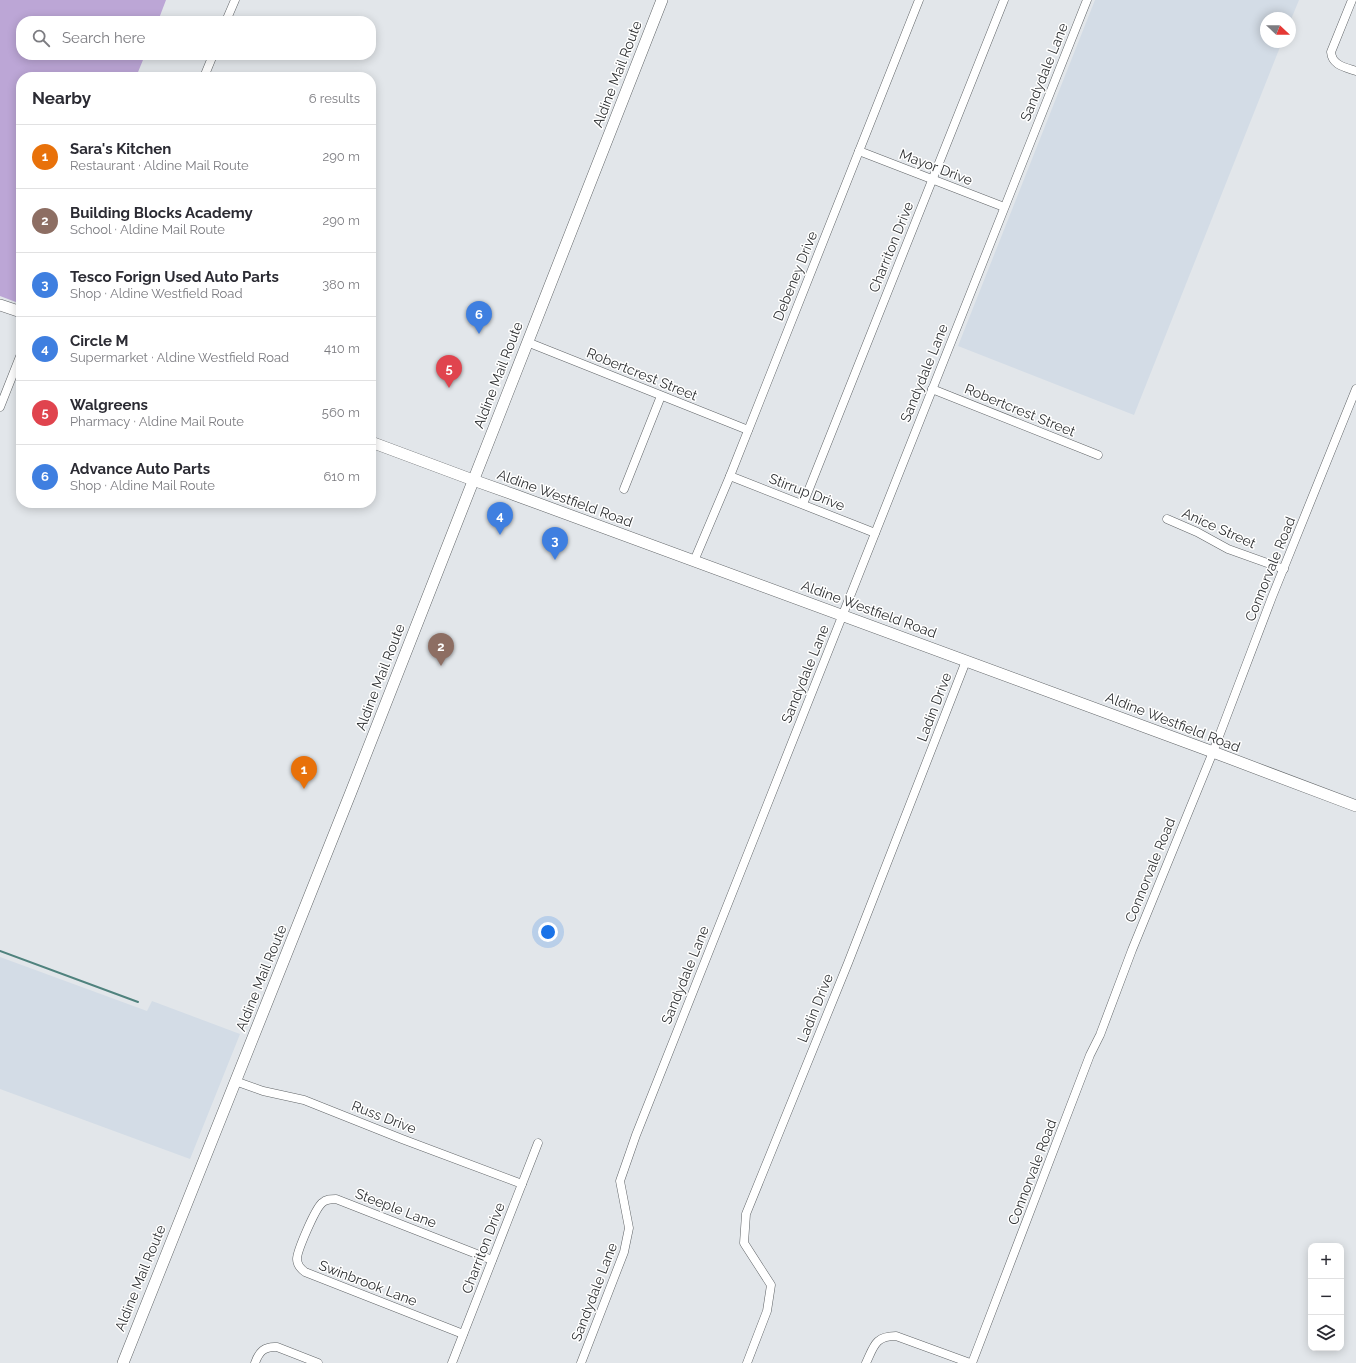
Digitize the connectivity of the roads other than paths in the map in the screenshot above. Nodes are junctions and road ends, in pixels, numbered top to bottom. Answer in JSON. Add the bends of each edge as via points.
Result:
{"nodes":[{"id":1,"x":235,"y":0,"type":"edge"},
{"id":2,"x":662,"y":0,"type":"edge"},
{"id":3,"x":919,"y":0,"type":"edge"},
{"id":4,"x":1004,"y":0,"type":"edge"},
{"id":5,"x":1087,"y":0,"type":"edge"},
{"id":6,"x":1352,"y":0,"type":"edge"},
{"id":7,"x":228,"y":16,"type":"edge"},
{"id":8,"x":211,"y":60,"type":"edge"},
{"id":9,"x":1356,"y":71,"type":"edge"},
{"id":10,"x":206,"y":72,"type":"edge"},
{"id":11,"x":859,"y":151,"type":"junction"},
{"id":12,"x":932,"y":179,"type":"junction"},
{"id":13,"x":1004,"y":207,"type":"junction"},
{"id":14,"x":0,"y":305,"type":"edge"},
{"id":15,"x":16,"y":310,"type":"edge"},
{"id":16,"x":527,"y":342,"type":"junction"},
{"id":17,"x":16,"y":367,"type":"edge"},
{"id":18,"x":932,"y":389,"type":"junction"},
{"id":19,"x":1356,"y":389,"type":"edge"},
{"id":20,"x":661,"y":396,"type":"junction"},
{"id":21,"x":0,"y":408,"type":"edge"},
{"id":22,"x":748,"y":430,"type":"junction"},
{"id":23,"x":376,"y":444,"type":"edge"},
{"id":24,"x":1098,"y":455,"type":"dead end"},
{"id":25,"x":730,"y":476,"type":"junction"},
{"id":26,"x":473,"y":480,"type":"junction"},
{"id":27,"x":624,"y":489,"type":"dead end"},
{"id":28,"x":803,"y":504,"type":"junction"},
{"id":29,"x":1167,"y":519,"type":"dead end"},
{"id":30,"x":875,"y":533,"type":"junction"},
{"id":31,"x":694,"y":561,"type":"junction"},
{"id":32,"x":1284,"y":568,"type":"junction"},
{"id":33,"x":842,"y":615,"type":"junction"},
{"id":34,"x":966,"y":661,"type":"junction"},
{"id":35,"x":1212,"y":752,"type":"junction"},
{"id":36,"x":1356,"y":806,"type":"edge"},
{"id":37,"x":235,"y":1081,"type":"junction"},
{"id":38,"x":538,"y":1143,"type":"dead end"},
{"id":39,"x":522,"y":1184,"type":"junction"},
{"id":40,"x":306,"y":1232,"type":"joint"},
{"id":41,"x":492,"y":1260,"type":"junction"},
{"id":42,"x":463,"y":1334,"type":"junction"},
{"id":43,"x":123,"y":1363,"type":"edge"},
{"id":44,"x":255,"y":1363,"type":"edge"},
{"id":45,"x":318,"y":1363,"type":"edge"},
{"id":46,"x":452,"y":1363,"type":"edge"},
{"id":47,"x":581,"y":1363,"type":"edge"},
{"id":48,"x":747,"y":1363,"type":"edge"},
{"id":49,"x":866,"y":1363,"type":"edge"},
{"id":50,"x":971,"y":1363,"type":"edge"}],
"edges":[{"from":1,"to":7,"type":"street"},
{"from":2,"to":16,"type":"main road","name":"Aldine Mail Route"},
{"from":3,"to":11,"type":"street","name":"Debeney Drive"},
{"from":4,"to":12,"type":"street","name":"Charriton Drive"},
{"from":5,"to":13,"type":"street","name":"Sandydale Lane"},
{"from":6,"to":9,"type":"street","via":[[1331,52],[1335,63]]},
{"from":8,"to":10,"type":"street"},
{"from":11,"to":12,"type":"street","name":"Mayor Drive"},
{"from":11,"to":22,"type":"street","name":"Debeney Drive"},
{"from":12,"to":13,"type":"street","name":"Mayor Drive"},
{"from":12,"to":28,"type":"street","name":"Charriton Drive"},
{"from":13,"to":18,"type":"street","name":"Sandydale Lane"},
{"from":14,"to":15,"type":"main road"},
{"from":16,"to":20,"type":"street","name":"Robertcrest Street"},
{"from":16,"to":26,"type":"main road","name":"Aldine Mail Route"},
{"from":17,"to":21,"type":"street"},
{"from":18,"to":24,"type":"street","name":"Robertcrest Street"},
{"from":18,"to":30,"type":"street","name":"Sandydale Lane"},
{"from":19,"to":32,"type":"street","name":"Connorvale Road"},
{"from":20,"to":22,"type":"street","name":"Robertcrest Street"},
{"from":20,"to":27,"type":"street"},
{"from":22,"to":25,"type":"street","name":"Debeney Drive"},
{"from":23,"to":26,"type":"main road","name":"Aldine Westfield Road"},
{"from":25,"to":28,"type":"street","name":"Stirrup Drive"},
{"from":25,"to":31,"type":"street","name":"Debeney Drive"},
{"from":26,"to":31,"type":"main road","name":"Aldine Westfield Road"},
{"from":26,"to":37,"type":"main road","name":"Aldine Mail Route"},
{"from":28,"to":30,"type":"street","name":"Stirrup Drive"},
{"from":29,"to":32,"type":"street","name":"Anice Street","via":[[1228,549]]},
{"from":30,"to":33,"type":"street","name":"Sandydale Lane"},
{"from":31,"to":33,"type":"main road","name":"Aldine Westfield Road"},
{"from":32,"to":35,"type":"street","name":"Connorvale Road"},
{"from":33,"to":34,"type":"main road","name":"Aldine Westfield Road"},
{"from":33,"to":47,"type":"street","name":"Sandydale Lane","via":[[636,1135],[620,1181],[629,1228],[624,1252]]},
{"from":34,"to":35,"type":"main road","name":"Aldine Westfield Road"},
{"from":34,"to":48,"type":"street","name":"Ladin Drive","via":[[746,1214],[744,1243],[771,1285],[767,1311]]},
{"from":35,"to":36,"type":"main road","name":"Aldine Westfield Road"},
{"from":35,"to":50,"type":"street","name":"Connorvale Road","via":[[1100,1036],[1090,1055]]},
{"from":37,"to":39,"type":"street","name":"Russ Drive","via":[[262,1091],[304,1100]]},
{"from":37,"to":43,"type":"main road","name":"Aldine Mail Route"},
{"from":38,"to":39,"type":"street","name":"Charriton Drive"},
{"from":39,"to":41,"type":"street","name":"Charriton Drive"},
{"from":40,"to":41,"type":"street","name":"Steeple Lane","via":[[321,1204],[328,1199],[336,1199]]},
{"from":40,"to":42,"type":"street","name":"Swinbrook Lane","via":[[297,1258],[297,1264],[305,1272]]},
{"from":41,"to":42,"type":"street","name":"Charriton Drive"},
{"from":42,"to":46,"type":"street","name":"Charriton Drive"},
{"from":44,"to":45,"type":"street","via":[[259,1353],[270,1346]]},
{"from":49,"to":50,"type":"street","via":[[875,1344],[887,1336],[904,1338]]}]}
